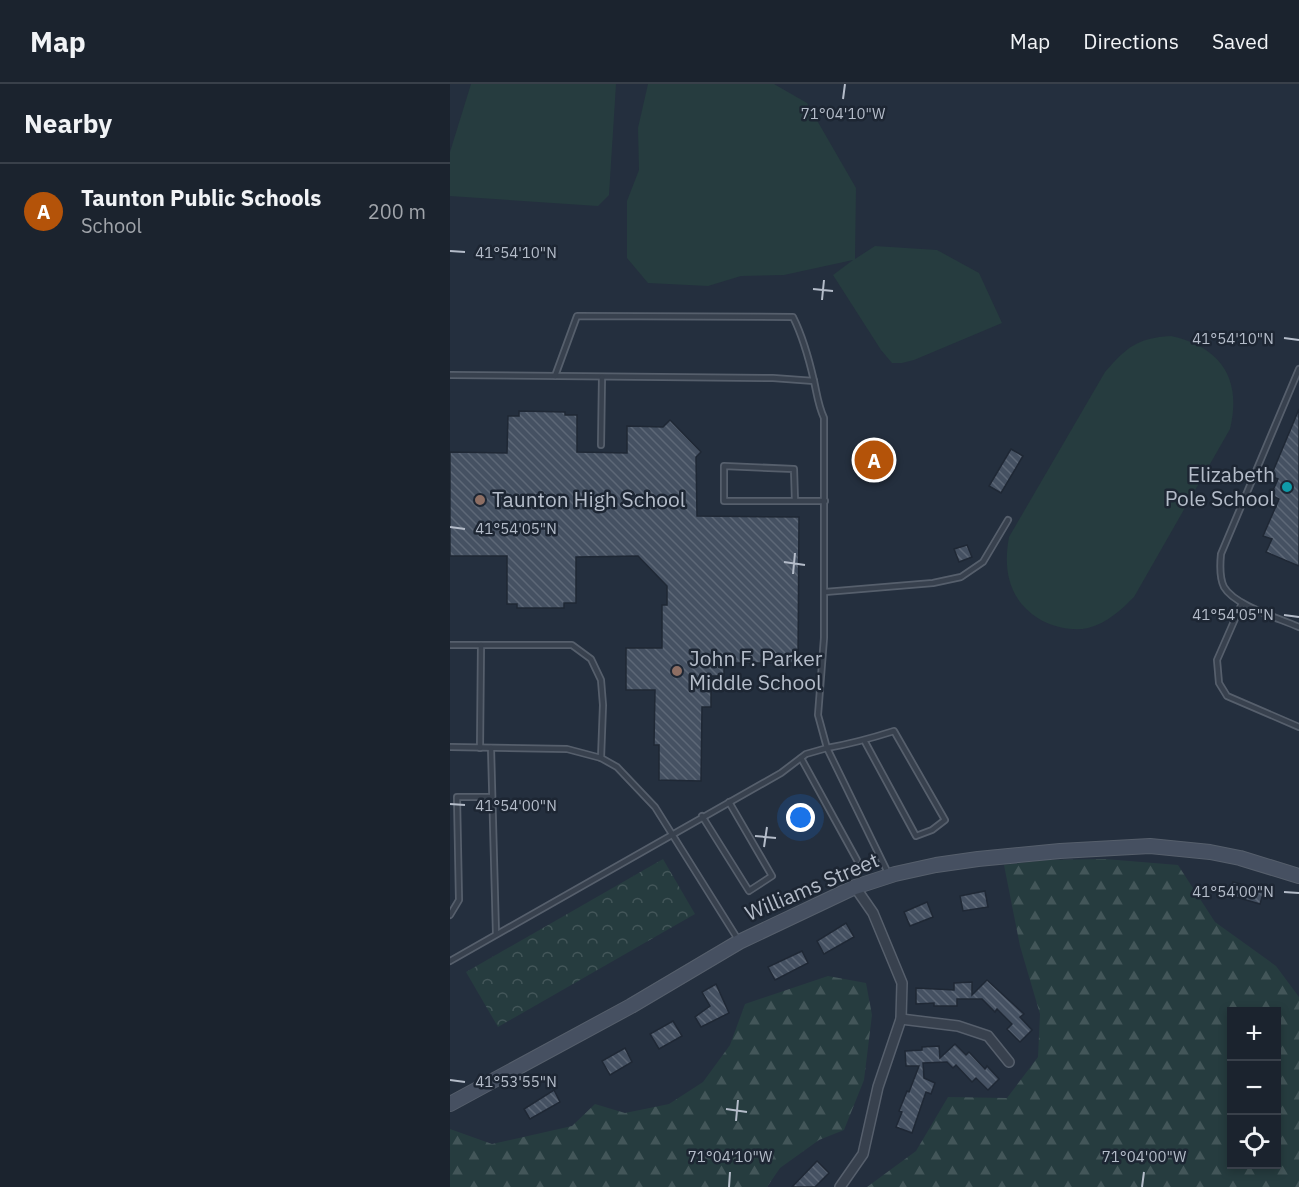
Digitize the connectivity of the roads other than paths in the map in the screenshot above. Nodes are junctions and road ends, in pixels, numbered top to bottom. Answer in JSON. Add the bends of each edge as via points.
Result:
{"nodes":[{"id":1,"x":1299,"y":369,"type":"edge"},
{"id":2,"x":450,"y":375,"type":"edge"},
{"id":3,"x":555,"y":376,"type":"junction"},
{"id":4,"x":602,"y":377,"type":"junction"},
{"id":5,"x":814,"y":381,"type":"junction"},
{"id":6,"x":601,"y":445,"type":"dead end"},
{"id":7,"x":795,"y":501,"type":"junction"},
{"id":8,"x":825,"y":501,"type":"junction"},
{"id":9,"x":1008,"y":520,"type":"dead end"},
{"id":10,"x":825,"y":592,"type":"junction"},
{"id":11,"x":1242,"y":603,"type":"junction"},
{"id":12,"x":1299,"y":627,"type":"edge"},
{"id":13,"x":450,"y":645,"type":"edge"},
{"id":14,"x":481,"y":645,"type":"junction"},
{"id":15,"x":1299,"y":727,"type":"edge"},
{"id":16,"x":864,"y":741,"type":"junction"},
{"id":17,"x":450,"y":747,"type":"edge"},
{"id":18,"x":480,"y":748,"type":"junction"},
{"id":19,"x":490,"y":748,"type":"junction"},
{"id":20,"x":827,"y":748,"type":"junction"},
{"id":21,"x":601,"y":758,"type":"junction"},
{"id":22,"x":801,"y":758,"type":"junction"},
{"id":23,"x":450,"y":794,"type":"edge"},
{"id":24,"x":457,"y":797,"type":"junction"},
{"id":25,"x":491,"y":797,"type":"junction"},
{"id":26,"x":729,"y":802,"type":"junction"},
{"id":27,"x":702,"y":816,"type":"junction"},
{"id":28,"x":672,"y":834,"type":"junction"},
{"id":29,"x":857,"y":860,"type":"dead end"},
{"id":30,"x":890,"y":876,"type":"junction"},
{"id":31,"x":1299,"y":876,"type":"edge"},
{"id":32,"x":855,"y":887,"type":"junction"},
{"id":33,"x":450,"y":915,"type":"edge"},
{"id":34,"x":496,"y":934,"type":"junction"},
{"id":35,"x":739,"y":942,"type":"junction"},
{"id":36,"x":450,"y":962,"type":"edge"},
{"id":37,"x":901,"y":1019,"type":"junction"},
{"id":38,"x":1009,"y":1062,"type":"dead end"},
{"id":39,"x":450,"y":1104,"type":"edge"},
{"id":40,"x":840,"y":1187,"type":"edge"}],
"edges":[{"from":1,"to":11,"type":"lane","via":[[1221,554],[1224,586]]},
{"from":2,"to":3,"type":"lane"},
{"from":3,"to":4,"type":"lane"},
{"from":3,"to":5,"type":"lane","via":[[577,316],[793,317]]},
{"from":4,"to":5,"type":"lane"},
{"from":4,"to":6,"type":"lane"},
{"from":5,"to":8,"type":"lane","via":[[824,418]]},
{"from":7,"to":7,"type":"lane","via":[[724,501],[724,466],[794,469]]},
{"from":7,"to":8,"type":"lane"},
{"from":8,"to":10,"type":"lane"},
{"from":9,"to":10,"type":"lane","via":[[983,562],[961,577]]},
{"from":10,"to":20,"type":"lane","via":[[818,715]]},
{"from":11,"to":12,"type":"lane"},
{"from":11,"to":15,"type":"lane","via":[[1217,660],[1219,683],[1227,696]]},
{"from":13,"to":14,"type":"lane"},
{"from":14,"to":18,"type":"lane"},
{"from":14,"to":21,"type":"lane","via":[[572,645],[591,659],[601,680]]},
{"from":16,"to":16,"type":"lane","via":[[894,731],[945,820],[916,836]]},
{"from":16,"to":20,"type":"lane"},
{"from":17,"to":18,"type":"lane"},
{"from":18,"to":19,"type":"lane"},
{"from":19,"to":21,"type":"lane","via":[[567,749]]},
{"from":19,"to":25,"type":"lane"},
{"from":20,"to":22,"type":"lane"},
{"from":20,"to":30,"type":"lane"},
{"from":21,"to":28,"type":"lane","via":[[617,767],[644,793]]},
{"from":22,"to":26,"type":"lane"},
{"from":22,"to":29,"type":"lane"},
{"from":23,"to":24,"type":"lane"},
{"from":24,"to":25,"type":"lane"},
{"from":24,"to":33,"type":"lane","via":[[459,900]]},
{"from":25,"to":34,"type":"lane"},
{"from":26,"to":27,"type":"lane"},
{"from":26,"to":27,"type":"lane","via":[[772,876],[749,891]]},
{"from":27,"to":28,"type":"lane"},
{"from":28,"to":34,"type":"lane"},
{"from":28,"to":35,"type":"lane"},
{"from":30,"to":31,"type":"street","name":"Williams Street","via":[[978,859],[1150,846],[1240,858]]},
{"from":30,"to":32,"type":"street","name":"Williams Street"},
{"from":32,"to":35,"type":"street","name":"Williams Street"},
{"from":32,"to":37,"type":"street","via":[[873,913],[902,983]]},
{"from":34,"to":36,"type":"lane"},
{"from":35,"to":39,"type":"street","name":"Williams Street","via":[[631,1006]]},
{"from":37,"to":38,"type":"street","via":[[958,1026],[988,1036]]},
{"from":37,"to":40,"type":"street","via":[[878,1087],[863,1154]]}]}
